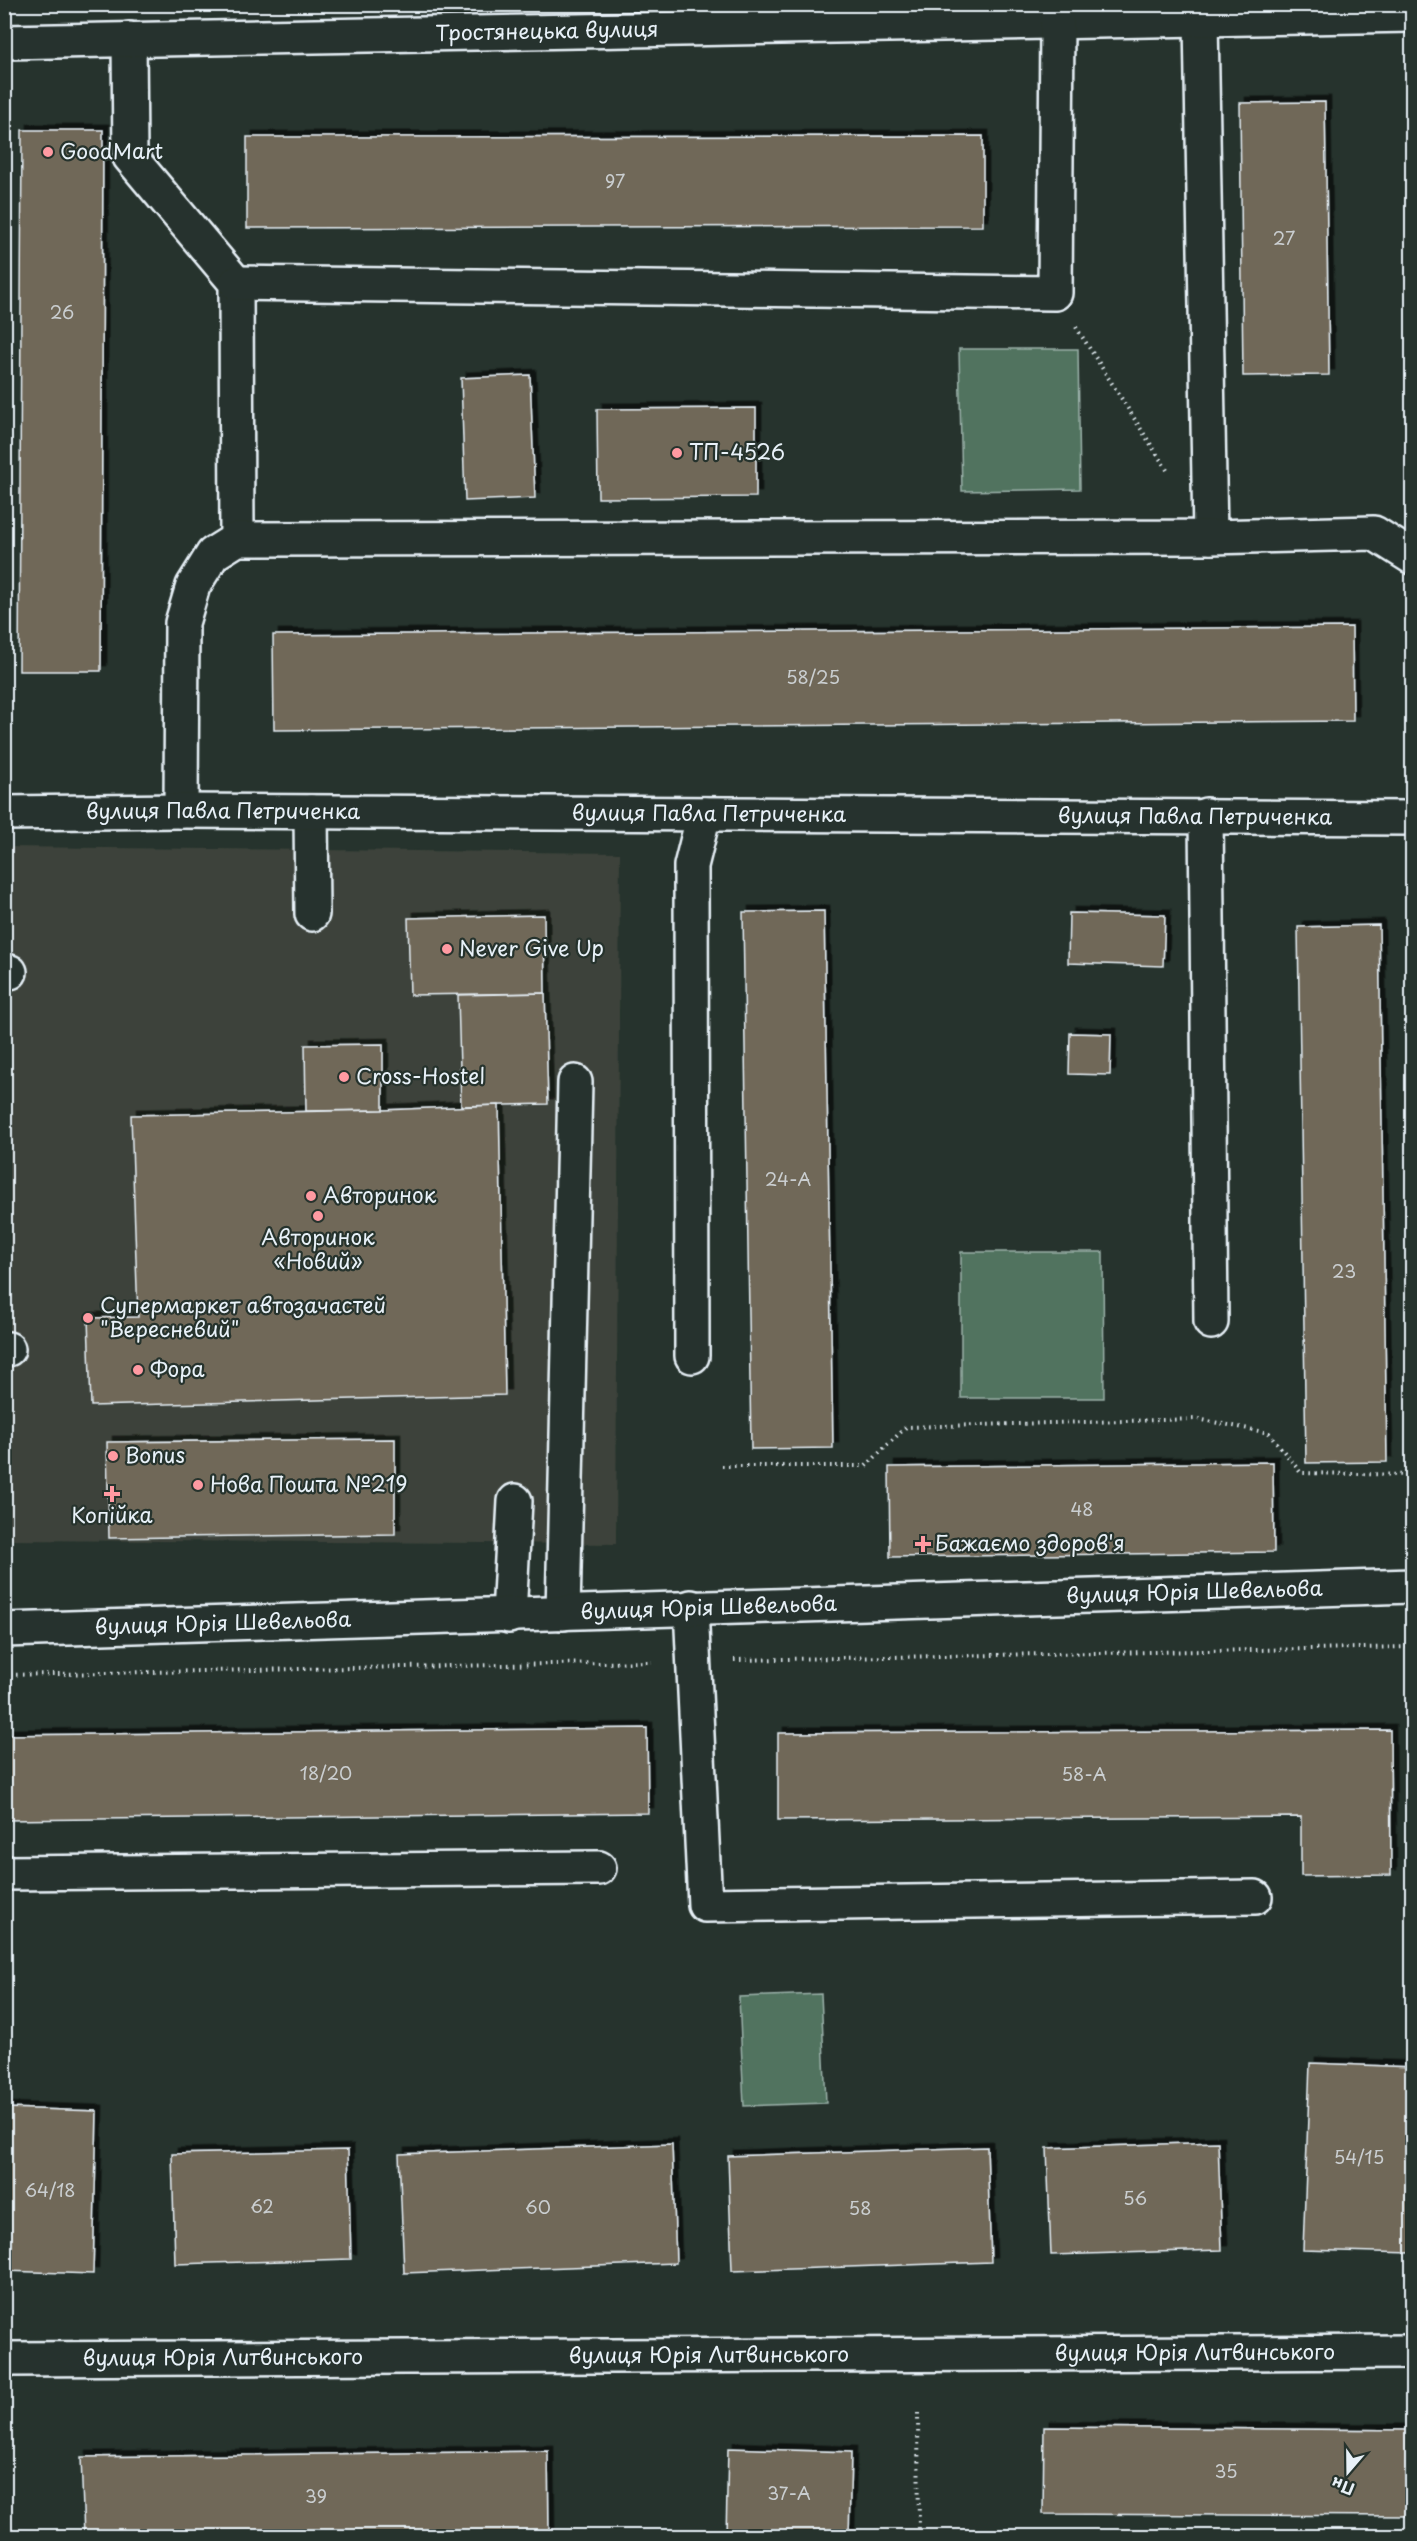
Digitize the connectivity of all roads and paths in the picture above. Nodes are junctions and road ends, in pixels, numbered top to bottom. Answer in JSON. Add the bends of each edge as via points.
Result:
{"nodes":[{"id":1,"x":1413,"y":15,"type":"edge"},
{"id":2,"x":1201,"y":20,"type":"junction"},
{"id":3,"x":1057,"y":23,"type":"junction"},
{"id":4,"x":129,"y":39,"type":"junction"},
{"id":5,"x":4,"y":42,"type":"edge"},
{"id":6,"x":236,"y":283,"type":"junction"},
{"id":7,"x":1055,"y":293,"type":"junction"},
{"id":8,"x":1173,"y":478,"type":"dead end"},
{"id":9,"x":1210,"y":537,"type":"junction"},
{"id":10,"x":237,"y":539,"type":"junction"},
{"id":11,"x":1413,"y":557,"type":"edge"},
{"id":12,"x":181,"y":811,"type":"junction"},
{"id":13,"x":4,"y":813,"type":"edge"},
{"id":14,"x":311,"y":813,"type":"junction"},
{"id":15,"x":704,"y":814,"type":"junction"},
{"id":16,"x":1206,"y":815,"type":"junction"},
{"id":17,"x":1413,"y":818,"type":"edge"},
{"id":18,"x":312,"y":914,"type":"dead end"},
{"id":19,"x":575,"y":1082,"type":"dead end"},
{"id":20,"x":1211,"y":1322,"type":"dead end"},
{"id":21,"x":692,"y":1356,"type":"dead end"},
{"id":22,"x":722,"y":1466,"type":"dead end"},
{"id":23,"x":1413,"y":1475,"type":"edge"},
{"id":24,"x":515,"y":1501,"type":"dead end"},
{"id":25,"x":1413,"y":1586,"type":"edge"},
{"id":26,"x":691,"y":1607,"type":"junction"},
{"id":27,"x":563,"y":1613,"type":"junction"},
{"id":28,"x":509,"y":1616,"type":"junction"},
{"id":29,"x":4,"y":1630,"type":"edge"},
{"id":30,"x":599,"y":1868,"type":"dead end"},
{"id":31,"x":4,"y":1873,"type":"edge"},
{"id":32,"x":1255,"y":1897,"type":"dead end"},
{"id":33,"x":1413,"y":2352,"type":"edge"},
{"id":34,"x":4,"y":2359,"type":"edge"},
{"id":35,"x":918,"y":2413,"type":"dead end"},
{"id":36,"x":919,"y":2536,"type":"edge"}],
"edges":[{"from":1,"to":2,"type":"street","name":"Тростянецька вулиця"},
{"from":2,"to":3,"type":"street","name":"Тростянецька вулиця"},
{"from":2,"to":9,"type":"street"},
{"from":3,"to":4,"type":"street","name":"Тростянецька вулиця"},
{"from":3,"to":7,"type":"street"},
{"from":4,"to":5,"type":"street","name":"Тростянецька вулиця"},
{"from":4,"to":6,"type":"street","via":[[130,157]]},
{"from":6,"to":7,"type":"street"},
{"from":6,"to":10,"type":"street"},
{"from":7,"to":8,"type":"path"},
{"from":9,"to":10,"type":"street"},
{"from":9,"to":11,"type":"street","via":[[1374,533]]},
{"from":10,"to":12,"type":"street","via":[[213,554],[193,586],[182,623]]},
{"from":12,"to":13,"type":"street","name":"вулиця Павла Петриченка"},
{"from":12,"to":14,"type":"street","name":"вулиця Павла Петриченка"},
{"from":14,"to":15,"type":"street","name":"вулиця Павла Петриченка"},
{"from":14,"to":18,"type":"street"},
{"from":15,"to":16,"type":"street","name":"вулиця Павла Петриченка"},
{"from":15,"to":21,"type":"street","via":[[692,866]]},
{"from":16,"to":17,"type":"street","name":"вулиця Павла Петриченка"},
{"from":16,"to":20,"type":"street"},
{"from":19,"to":27,"type":"street"},
{"from":22,"to":23,"type":"path","via":[[866,1466],[906,1427],[1198,1419],[1269,1433],[1301,1473]]},
{"from":24,"to":28,"type":"street"},
{"from":25,"to":26,"type":"street","name":"вулиця Юрія Шевельова"},
{"from":26,"to":27,"type":"street","name":"вулиця Юрія Шевельова"},
{"from":26,"to":32,"type":"street","via":[[705,1905]]},
{"from":27,"to":28,"type":"street","name":"вулиця Юрія Шевельова"},
{"from":28,"to":29,"type":"street","name":"вулиця Юрія Шевельова"},
{"from":30,"to":31,"type":"street"},
{"from":33,"to":34,"type":"street","name":"вулиця Юрія Литвинського"},
{"from":35,"to":36,"type":"path"}]}
